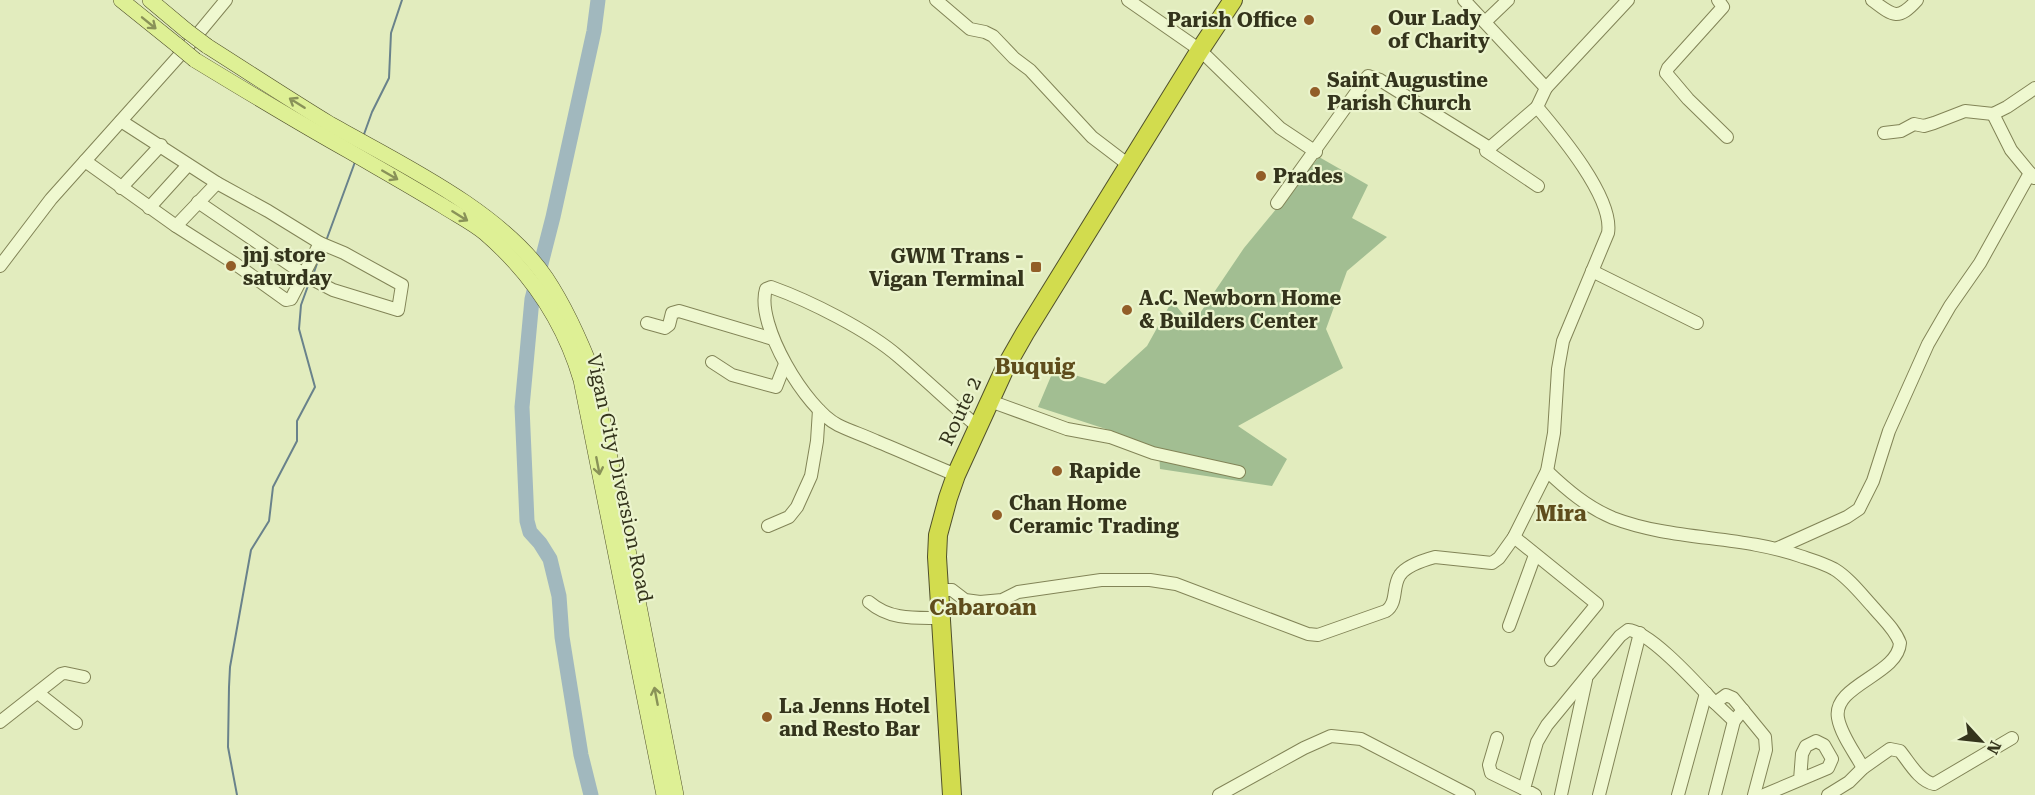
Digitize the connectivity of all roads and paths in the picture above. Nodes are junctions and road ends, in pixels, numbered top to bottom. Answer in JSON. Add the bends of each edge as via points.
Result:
{"nodes":[{"id":1,"x":122,"y":0,"type":"edge"},
{"id":2,"x":150,"y":0,"type":"edge"},
{"id":3,"x":226,"y":0,"type":"edge"},
{"id":4,"x":936,"y":0,"type":"edge"},
{"id":5,"x":1128,"y":0,"type":"edge"},
{"id":6,"x":1233,"y":0,"type":"edge"},
{"id":7,"x":1464,"y":0,"type":"edge"},
{"id":8,"x":1508,"y":0,"type":"edge"},
{"id":9,"x":1628,"y":0,"type":"edge"},
{"id":10,"x":1718,"y":0,"type":"edge"},
{"id":11,"x":1872,"y":0,"type":"edge"},
{"id":12,"x":1917,"y":0,"type":"edge"},
{"id":13,"x":1485,"y":22,"type":"junction"},
{"id":14,"x":1200,"y":50,"type":"junction"},
{"id":15,"x":1546,"y":88,"type":"junction"},
{"id":16,"x":2035,"y":88,"type":"edge"},
{"id":17,"x":1537,"y":107,"type":"junction"},
{"id":18,"x":1993,"y":114,"type":"junction"},
{"id":19,"x":121,"y":121,"type":"junction"},
{"id":20,"x":1884,"y":133,"type":"dead end"},
{"id":21,"x":1727,"y":137,"type":"dead end"},
{"id":22,"x":344,"y":139,"type":"junction"},
{"id":23,"x":161,"y":145,"type":"junction"},
{"id":24,"x":1488,"y":148,"type":"junction"},
{"id":25,"x":1316,"y":152,"type":"junction"},
{"id":26,"x":85,"y":161,"type":"junction"},
{"id":27,"x":188,"y":165,"type":"junction"},
{"id":28,"x":1130,"y":166,"type":"junction"},
{"id":29,"x":2032,"y":176,"type":"edge"},
{"id":30,"x":217,"y":183,"type":"junction"},
{"id":31,"x":1538,"y":186,"type":"dead end"},
{"id":32,"x":122,"y":188,"type":"junction"},
{"id":33,"x":198,"y":202,"type":"junction"},
{"id":34,"x":1277,"y":203,"type":"dead end"},
{"id":35,"x":149,"y":208,"type":"junction"},
{"id":36,"x":176,"y":226,"type":"junction"},
{"id":37,"x":321,"y":243,"type":"junction"},
{"id":38,"x":0,"y":266,"type":"edge"},
{"id":39,"x":1592,"y":272,"type":"junction"},
{"id":40,"x":310,"y":278,"type":"junction"},
{"id":41,"x":543,"y":285,"type":"junction"},
{"id":42,"x":647,"y":323,"type":"dead end"},
{"id":43,"x":1697,"y":323,"type":"dead end"},
{"id":44,"x":773,"y":339,"type":"junction"},
{"id":45,"x":712,"y":362,"type":"dead end"},
{"id":46,"x":785,"y":364,"type":"junction"},
{"id":47,"x":990,"y":400,"type":"junction"},
{"id":48,"x":819,"y":410,"type":"junction"},
{"id":49,"x":978,"y":427,"type":"junction"},
{"id":50,"x":1546,"y":471,"type":"junction"},
{"id":51,"x":1239,"y":472,"type":"dead end"},
{"id":52,"x":956,"y":475,"type":"junction"},
{"id":53,"x":768,"y":526,"type":"dead end"},
{"id":54,"x":1514,"y":537,"type":"junction"},
{"id":55,"x":1778,"y":548,"type":"junction"},
{"id":56,"x":1536,"y":555,"type":"junction"},
{"id":57,"x":938,"y":590,"type":"junction"},
{"id":58,"x":869,"y":602,"type":"dead end"},
{"id":59,"x":940,"y":618,"type":"junction"},
{"id":60,"x":1509,"y":626,"type":"dead end"},
{"id":61,"x":1640,"y":633,"type":"junction"},
{"id":62,"x":1551,"y":660,"type":"dead end"},
{"id":63,"x":84,"y":677,"type":"dead end"},
{"id":64,"x":1586,"y":679,"type":"junction"},
{"id":65,"x":38,"y":693,"type":"junction"},
{"id":66,"x":1706,"y":693,"type":"junction"},
{"id":67,"x":1716,"y":703,"type":"junction"},
{"id":68,"x":1743,"y":710,"type":"junction"},
{"id":69,"x":1734,"y":721,"type":"junction"},
{"id":70,"x":0,"y":722,"type":"edge"},
{"id":71,"x":75,"y":723,"type":"dead end"},
{"id":72,"x":1497,"y":738,"type":"dead end"},
{"id":73,"x":2012,"y":738,"type":"dead end"},
{"id":74,"x":1863,"y":768,"type":"junction"},
{"id":75,"x":1800,"y":780,"type":"dead end"},
{"id":76,"x":1529,"y":792,"type":"edge"},
{"id":77,"x":664,"y":795,"type":"edge"},
{"id":78,"x":676,"y":795,"type":"edge"},
{"id":79,"x":952,"y":795,"type":"edge"},
{"id":80,"x":1219,"y":795,"type":"edge"},
{"id":81,"x":1469,"y":795,"type":"edge"},
{"id":82,"x":1561,"y":795,"type":"edge"},
{"id":83,"x":1599,"y":795,"type":"edge"},
{"id":84,"x":1678,"y":795,"type":"edge"},
{"id":85,"x":1715,"y":795,"type":"edge"},
{"id":86,"x":1754,"y":795,"type":"edge"},
{"id":87,"x":1764,"y":795,"type":"edge"},
{"id":88,"x":1828,"y":795,"type":"edge"}],
"edges":[{"from":1,"to":22,"type":"main road","name":"Vigan City Diversion Road","one_way":true,"bridge":true,"via":[[195,60],[288,117]]},
{"from":22,"to":2,"type":"main road","name":"Vigan City Diversion Road","one_way":true,"bridge":true,"via":[[207,46]]},
{"from":3,"to":19,"type":"street"},
{"from":4,"to":28,"type":"street","via":[[970,29],[993,36],[1092,137]]},
{"from":5,"to":14,"type":"street"},
{"from":6,"to":14,"type":"highway","name":"Route 2"},
{"from":7,"to":13,"type":"street"},
{"from":8,"to":13,"type":"street"},
{"from":9,"to":15,"type":"street"},
{"from":10,"to":21,"type":"street","via":[[1722,9],[1666,73]]},
{"from":11,"to":12,"type":"street","via":[[1896,15]]},
{"from":13,"to":15,"type":"street"},
{"from":14,"to":25,"type":"street","via":[[1280,128]]},
{"from":14,"to":28,"type":"highway","name":"Route 2"},
{"from":15,"to":17,"type":"street"},
{"from":16,"to":18,"type":"street"},
{"from":17,"to":24,"type":"street"},
{"from":17,"to":39,"type":"street","via":[[1579,160],[1607,214],[1608,233]]},
{"from":18,"to":20,"type":"street","via":[[1965,111],[1924,126],[1914,124]]},
{"from":18,"to":29,"type":"street","via":[[2011,150]]},
{"from":19,"to":23,"type":"street"},
{"from":19,"to":26,"type":"street"},
{"from":22,"to":41,"type":"main road","name":"Vigan City Diversion Road","via":[[484,232],[525,263]]},
{"from":23,"to":27,"type":"street"},
{"from":23,"to":32,"type":"street"},
{"from":24,"to":25,"type":"street","via":[[1368,76]]},
{"from":24,"to":31,"type":"street","via":[[1487,153]]},
{"from":25,"to":34,"type":"street"},
{"from":26,"to":32,"type":"street"},
{"from":26,"to":38,"type":"street"},
{"from":27,"to":30,"type":"street"},
{"from":27,"to":35,"type":"street"},
{"from":28,"to":47,"type":"highway","name":"Route 2","via":[[1025,333]]},
{"from":29,"to":55,"type":"street","via":[[1928,344],[1859,509]]},
{"from":30,"to":33,"type":"street"},
{"from":30,"to":37,"type":"street"},
{"from":32,"to":35,"type":"street"},
{"from":33,"to":36,"type":"street"},
{"from":33,"to":40,"type":"street"},
{"from":35,"to":36,"type":"street"},
{"from":36,"to":40,"type":"street","via":[[286,300]]},
{"from":37,"to":40,"type":"street"},
{"from":37,"to":40,"type":"street","via":[[402,285],[398,310],[333,290]]},
{"from":39,"to":43,"type":"street"},
{"from":39,"to":50,"type":"street","via":[[1563,341],[1554,433]]},
{"from":41,"to":77,"type":"main road","name":"Vigan City Diversion Road","one_way":true,"via":[[581,380]]},
{"from":78,"to":41,"type":"main road","name":"Vigan City Diversion Road","one_way":true,"via":[[594,376],[576,332]]},
{"from":42,"to":44,"type":"street","via":[[665,328],[672,314],[679,311]]},
{"from":44,"to":46,"type":"street"},
{"from":44,"to":49,"type":"street","via":[[763,298],[771,287],[797,296],[868,335],[898,356]]},
{"from":45,"to":46,"type":"street","via":[[732,375],[776,387]]},
{"from":46,"to":48,"type":"street"},
{"from":47,"to":49,"type":"highway","name":"Route 2"},
{"from":47,"to":51,"type":"street","via":[[1067,429]]},
{"from":48,"to":52,"type":"street","via":[[837,425]]},
{"from":48,"to":53,"type":"street","via":[[811,476],[789,517]]},
{"from":49,"to":52,"type":"highway","name":"Route 2"},
{"from":50,"to":54,"type":"street"},
{"from":50,"to":55,"type":"street","via":[[1591,508],[1633,524]]},
{"from":52,"to":57,"type":"highway","name":"Route 2","via":[[938,535]]},
{"from":54,"to":56,"type":"street"},
{"from":54,"to":57,"type":"street","via":[[1492,563],[1427,559],[1401,573],[1390,608],[1318,635],[1176,584],[1150,580],[1070,584],[980,602],[965,600],[952,590]]},
{"from":55,"to":74,"type":"street","via":[[1835,570],[1861,594],[1900,643],[1897,654],[1840,702],[1841,727]]},
{"from":56,"to":60,"type":"street"},
{"from":56,"to":62,"type":"street","via":[[1597,604]]},
{"from":57,"to":59,"type":"highway","name":"Route 2"},
{"from":58,"to":59,"type":"street","via":[[893,616]]},
{"from":59,"to":79,"type":"highway","name":"Route 2"},
{"from":61,"to":64,"type":"street","via":[[1625,631]]},
{"from":61,"to":66,"type":"street"},
{"from":61,"to":83,"type":"street"},
{"from":63,"to":65,"type":"street","via":[[61,674]]},
{"from":64,"to":76,"type":"street","via":[[1537,742]]},
{"from":64,"to":82,"type":"street"},
{"from":65,"to":70,"type":"street"},
{"from":65,"to":71,"type":"street"},
{"from":66,"to":67,"type":"street"},
{"from":66,"to":84,"type":"street"},
{"from":67,"to":68,"type":"street","via":[[1726,694]]},
{"from":67,"to":69,"type":"street"},
{"from":68,"to":69,"type":"street"},
{"from":68,"to":86,"type":"street","via":[[1763,732],[1766,742]]},
{"from":69,"to":85,"type":"street"},
{"from":72,"to":76,"type":"street","via":[[1489,765],[1491,773]]},
{"from":73,"to":74,"type":"street","via":[[1934,784],[1926,782],[1896,749]]},
{"from":74,"to":88,"type":"street"},
{"from":75,"to":87,"type":"street"},
{"from":80,"to":81,"type":"street","via":[[1331,736],[1361,739]]}]}
